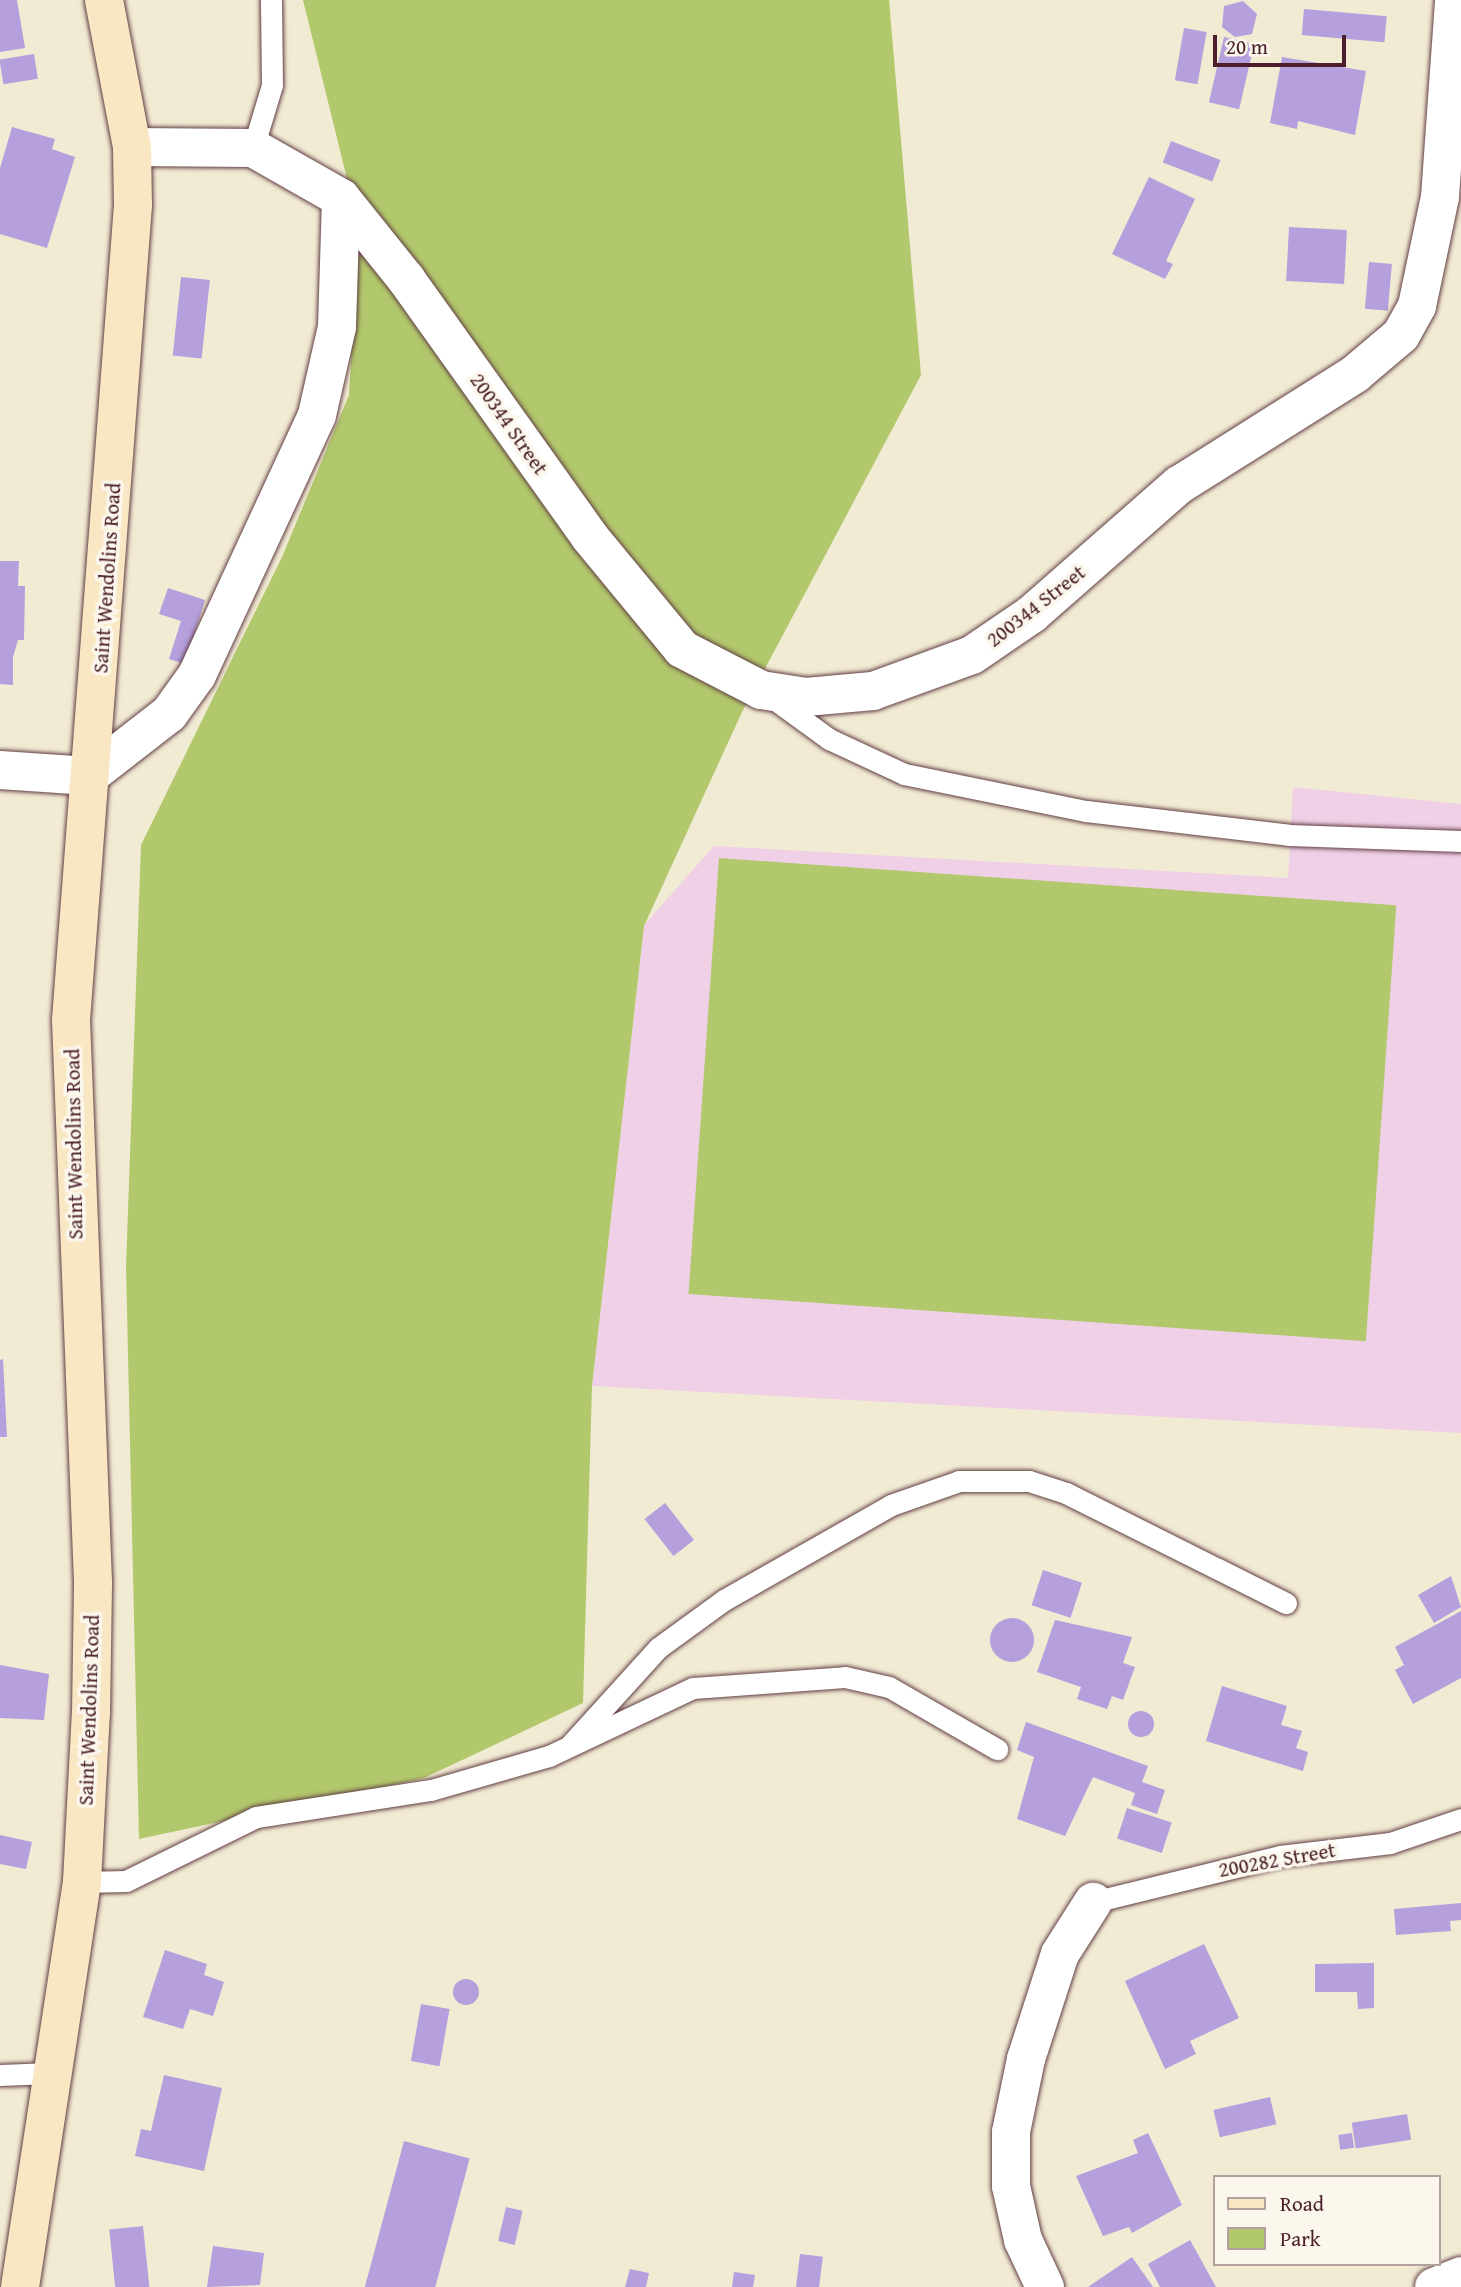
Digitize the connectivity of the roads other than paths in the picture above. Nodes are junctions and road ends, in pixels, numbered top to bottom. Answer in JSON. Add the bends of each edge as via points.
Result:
{"nodes":[{"id":1,"x":104,"y":0,"type":"edge"},
{"id":2,"x":271,"y":0,"type":"edge"},
{"id":3,"x":1454,"y":0,"type":"edge"},
{"id":4,"x":132,"y":147,"type":"junction"},
{"id":5,"x":253,"y":148,"type":"junction"},
{"id":6,"x":1451,"y":191,"type":"edge"},
{"id":7,"x":341,"y":198,"type":"junction"},
{"id":8,"x":761,"y":690,"type":"junction"},
{"id":9,"x":0,"y":770,"type":"edge"},
{"id":10,"x":89,"y":776,"type":"junction"},
{"id":11,"x":1461,"y":841,"type":"edge"},
{"id":12,"x":1286,"y":1603,"type":"dead end"},
{"id":13,"x":567,"y":1748,"type":"junction"},
{"id":14,"x":997,"y":1749,"type":"dead end"},
{"id":15,"x":1461,"y":1819,"type":"edge"},
{"id":16,"x":82,"y":1882,"type":"junction"},
{"id":17,"x":1093,"y":1902,"type":"joint"},
{"id":18,"x":51,"y":2073,"type":"junction"},
{"id":19,"x":0,"y":2075,"type":"edge"},
{"id":20,"x":1461,"y":2276,"type":"edge"},
{"id":21,"x":20,"y":2287,"type":"edge"},
{"id":22,"x":1045,"y":2287,"type":"edge"},
{"id":23,"x":1434,"y":2287,"type":"edge"}],
"edges":[{"from":1,"to":4,"type":"street","name":"Saint Wendolins Road"},
{"from":2,"to":5,"type":"lane","via":[[272,85]]},
{"from":3,"to":6,"type":"street","name":"200344 Street"},
{"from":4,"to":5,"type":"street","name":"200344 Street"},
{"from":4,"to":10,"type":"street","name":"Saint Wendolins Road","via":[[104,651]]},
{"from":5,"to":7,"type":"street","name":"200344 Street"},
{"from":6,"to":8,"type":"street","name":"200344 Street","via":[[1417,306],[1401,335],[1355,374],[1179,485],[1032,614],[972,655],[873,691],[806,697]]},
{"from":7,"to":8,"type":"street","name":"200344 Street","via":[[654,622],[682,649]]},
{"from":7,"to":10,"type":"street","via":[[337,327],[317,415],[197,675],[169,714]]},
{"from":8,"to":11,"type":"lane","via":[[829,739],[904,774],[1086,811],[1275,834]]},
{"from":9,"to":10,"type":"street"},
{"from":10,"to":16,"type":"street","name":"Saint Wendolins Road","via":[[71,1020],[93,1582]]},
{"from":12,"to":13,"type":"lane","via":[[1066,1493],[1030,1481],[959,1481],[891,1505],[724,1600],[658,1648]]},
{"from":13,"to":14,"type":"lane","via":[[693,1688],[845,1677],[889,1687]]},
{"from":13,"to":16,"type":"lane","via":[[431,1790],[256,1817],[125,1881]]},
{"from":15,"to":17,"type":"lane","name":"200282 Street","via":[[1390,1843],[1280,1856]]},
{"from":16,"to":18,"type":"street","name":"Saint Wendolins Road"},
{"from":17,"to":22,"type":"street","via":[[1060,1954],[1026,2059],[1012,2132],[1011,2186],[1023,2240]]},
{"from":18,"to":19,"type":"lane"},
{"from":18,"to":21,"type":"street","name":"Saint Wendolins Road"},
{"from":20,"to":23,"type":"street"}]}
